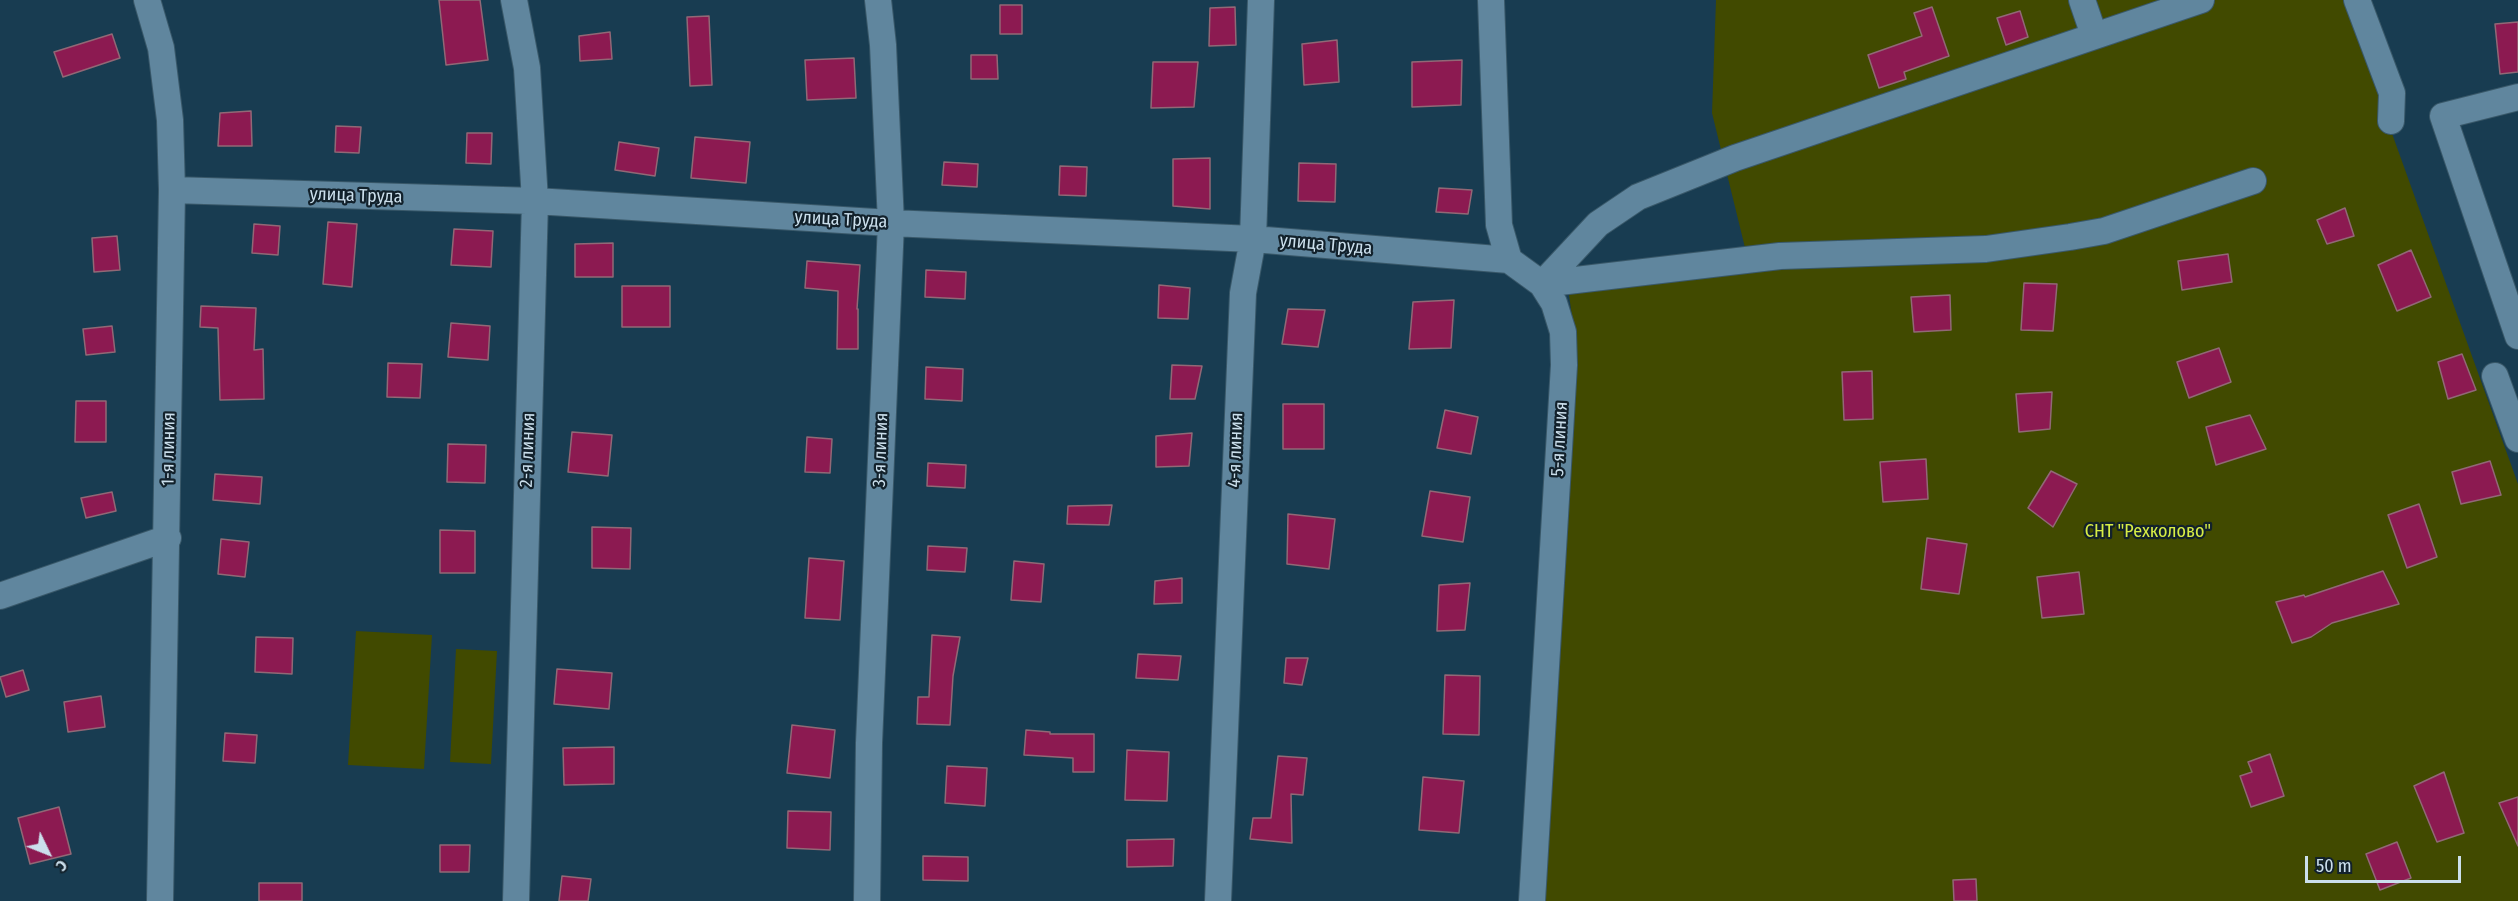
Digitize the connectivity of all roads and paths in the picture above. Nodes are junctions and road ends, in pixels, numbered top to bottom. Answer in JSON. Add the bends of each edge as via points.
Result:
{"nodes":[{"id":1,"x":147,"y":0,"type":"edge"},
{"id":2,"x":514,"y":0,"type":"edge"},
{"id":3,"x":878,"y":0,"type":"edge"},
{"id":4,"x":1261,"y":0,"type":"edge"},
{"id":5,"x":1491,"y":0,"type":"edge"},
{"id":6,"x":2082,"y":0,"type":"edge"},
{"id":7,"x":2201,"y":0,"type":"edge"},
{"id":8,"x":2357,"y":0,"type":"edge"},
{"id":9,"x":2094,"y":35,"type":"junction"},
{"id":10,"x":2518,"y":97,"type":"edge"},
{"id":11,"x":2391,"y":121,"type":"dead end"},
{"id":12,"x":2253,"y":181,"type":"dead end"},
{"id":13,"x":172,"y":190,"type":"junction"},
{"id":14,"x":536,"y":201,"type":"junction"},
{"id":15,"x":891,"y":223,"type":"junction"},
{"id":16,"x":1253,"y":238,"type":"junction"},
{"id":17,"x":1509,"y":260,"type":"junction"},
{"id":18,"x":1542,"y":284,"type":"junction"},
{"id":19,"x":2518,"y":336,"type":"edge"},
{"id":20,"x":2495,"y":376,"type":"dead end"},
{"id":21,"x":2518,"y":439,"type":"edge"},
{"id":22,"x":168,"y":538,"type":"junction"},
{"id":23,"x":0,"y":596,"type":"edge"},
{"id":24,"x":160,"y":901,"type":"edge"},
{"id":25,"x":516,"y":901,"type":"edge"},
{"id":26,"x":867,"y":901,"type":"edge"},
{"id":27,"x":1218,"y":901,"type":"edge"},
{"id":28,"x":1532,"y":901,"type":"edge"}],
"edges":[{"from":1,"to":13,"type":"street","name":"1-я линия","via":[[161,48],[170,120]]},
{"from":2,"to":14,"type":"street","name":"2-я линия","via":[[527,68]]},
{"from":3,"to":15,"type":"street","name":"3-я линия"},
{"from":4,"to":16,"type":"street","name":"4-я линия"},
{"from":5,"to":17,"type":"street","via":[[1499,225]]},
{"from":6,"to":9,"type":"street"},
{"from":7,"to":9,"type":"street"},
{"from":8,"to":11,"type":"street","via":[[2392,93]]},
{"from":9,"to":18,"type":"street","via":[[1735,158],[1638,197],[1598,224]]},
{"from":10,"to":19,"type":"street","via":[[2443,116]]},
{"from":12,"to":18,"type":"street","via":[[2104,231],[2070,237],[1986,249],[1779,256]]},
{"from":13,"to":14,"type":"street","name":"улица Труда"},
{"from":13,"to":22,"type":"street","name":"1-я линия"},
{"from":14,"to":15,"type":"street","name":"улица Труда"},
{"from":14,"to":25,"type":"street","name":"2-я линия"},
{"from":15,"to":16,"type":"street","name":"улица Труда"},
{"from":15,"to":26,"type":"street","name":"3-я линия","via":[[868,743]]},
{"from":16,"to":17,"type":"street","name":"улица Труда"},
{"from":16,"to":27,"type":"street","name":"4-я линия","via":[[1243,293]]},
{"from":17,"to":18,"type":"street","name":"5-я линия"},
{"from":18,"to":28,"type":"street","name":"5-я линия","via":[[1554,303],[1563,332],[1564,365]]},
{"from":20,"to":21,"type":"street"},
{"from":22,"to":23,"type":"street"},
{"from":22,"to":24,"type":"street","name":"1-я линия"}]}
